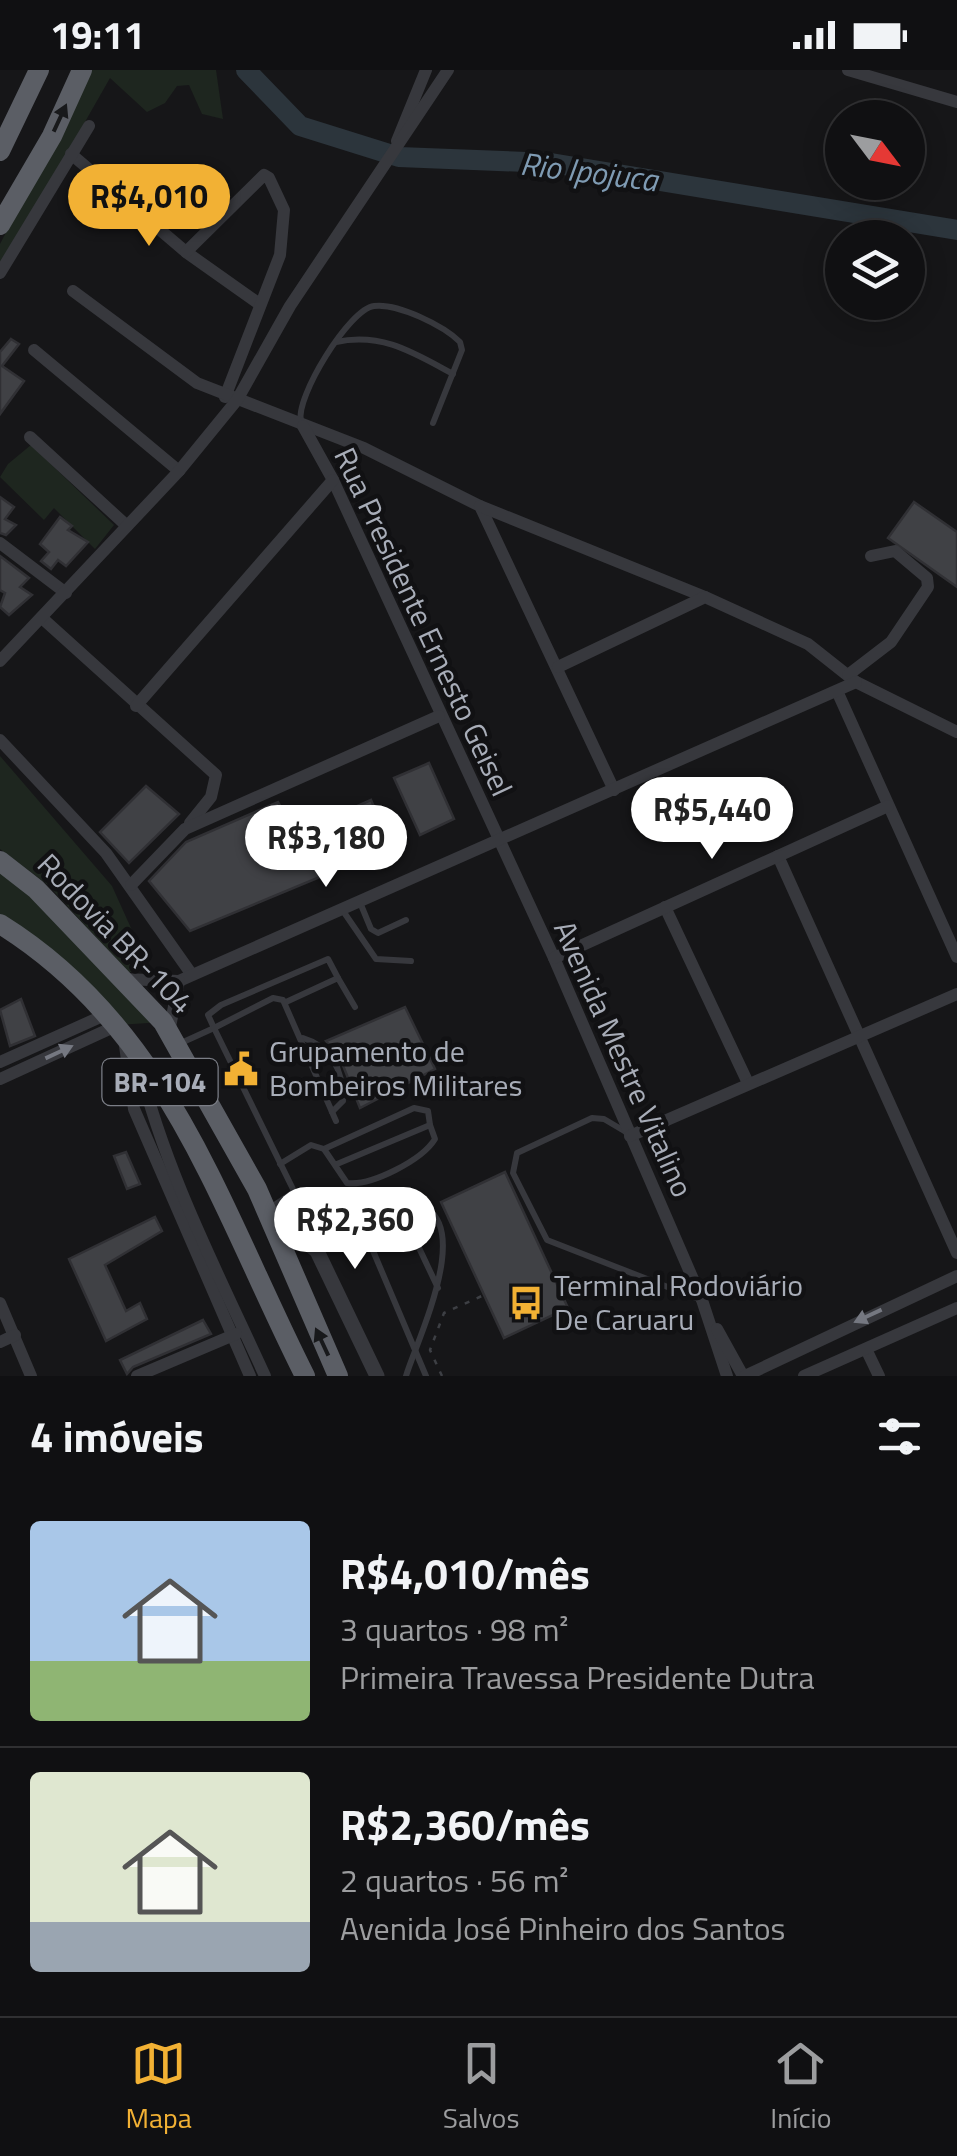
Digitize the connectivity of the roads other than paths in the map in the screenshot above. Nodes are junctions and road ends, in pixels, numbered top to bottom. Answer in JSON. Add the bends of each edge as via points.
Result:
{"nodes":[{"id":1,"x":39,"y":70,"type":"edge"},
{"id":2,"x":82,"y":70,"type":"edge"},
{"id":3,"x":426,"y":70,"type":"edge"},
{"id":4,"x":448,"y":70,"type":"edge"},
{"id":5,"x":853,"y":71,"type":"edge"},
{"id":6,"x":957,"y":102,"type":"edge"},
{"id":7,"x":88,"y":126,"type":"dead end"},
{"id":8,"x":394,"y":148,"type":"junction"},
{"id":9,"x":0,"y":151,"type":"edge"},
{"id":10,"x":71,"y":154,"type":"junction"},
{"id":11,"x":0,"y":225,"type":"edge"},
{"id":12,"x":186,"y":252,"type":"junction"},
{"id":13,"x":0,"y":274,"type":"edge"},
{"id":14,"x":73,"y":291,"type":"dead end"},
{"id":15,"x":258,"y":303,"type":"junction"},
{"id":16,"x":335,"y":343,"type":"junction"},
{"id":17,"x":34,"y":350,"type":"dead end"},
{"id":18,"x":453,"y":374,"type":"junction"},
{"id":19,"x":231,"y":398,"type":"junction"},
{"id":20,"x":433,"y":423,"type":"dead end"},
{"id":21,"x":303,"y":426,"type":"junction"},
{"id":22,"x":30,"y":436,"type":"dead end"},
{"id":23,"x":179,"y":472,"type":"junction"},
{"id":24,"x":333,"y":480,"type":"junction"},
{"id":25,"x":480,"y":506,"type":"junction"},
{"id":26,"x":126,"y":526,"type":"junction"},
{"id":27,"x":0,"y":543,"type":"edge"},
{"id":28,"x":872,"y":556,"type":"dead end"},
{"id":29,"x":66,"y":593,"type":"junction"},
{"id":30,"x":705,"y":597,"type":"junction"},
{"id":31,"x":42,"y":618,"type":"junction"},
{"id":32,"x":0,"y":661,"type":"edge"},
{"id":33,"x":558,"y":666,"type":"junction"},
{"id":34,"x":852,"y":679,"type":"junction"},
{"id":35,"x":837,"y":691,"type":"junction"},
{"id":36,"x":136,"y":706,"type":"junction"},
{"id":37,"x":439,"y":716,"type":"junction"},
{"id":38,"x":957,"y":732,"type":"edge"},
{"id":39,"x":0,"y":740,"type":"edge"},
{"id":40,"x":614,"y":790,"type":"junction"},
{"id":41,"x":888,"y":806,"type":"junction"},
{"id":42,"x":185,"y":829,"type":"junction"},
{"id":43,"x":496,"y":839,"type":"junction"},
{"id":44,"x":778,"y":856,"type":"junction"},
{"id":45,"x":0,"y":862,"type":"edge"},
{"id":46,"x":131,"y":886,"type":"junction"},
{"id":47,"x":358,"y":899,"type":"junction"},
{"id":48,"x":340,"y":907,"type":"junction"},
{"id":49,"x":665,"y":907,"type":"junction"},
{"id":50,"x":406,"y":920,"type":"dead end"},
{"id":51,"x":0,"y":926,"type":"edge"},
{"id":52,"x":957,"y":957,"type":"edge"},
{"id":53,"x":554,"y":958,"type":"junction"},
{"id":54,"x":412,"y":961,"type":"dead end"},
{"id":55,"x":184,"y":976,"type":"junction"},
{"id":56,"x":121,"y":978,"type":"junction"},
{"id":57,"x":338,"y":978,"type":"junction"},
{"id":58,"x":957,"y":994,"type":"edge"},
{"id":59,"x":286,"y":1002,"type":"junction"},
{"id":60,"x":355,"y":1007,"type":"dead end"},
{"id":61,"x":214,"y":1028,"type":"junction"},
{"id":62,"x":121,"y":1029,"type":"junction"},
{"id":63,"x":862,"y":1037,"type":"junction"},
{"id":64,"x":174,"y":1038,"type":"junction"},
{"id":65,"x":301,"y":1038,"type":"junction"},
{"id":66,"x":0,"y":1062,"type":"edge"},
{"id":67,"x":0,"y":1079,"type":"edge"},
{"id":68,"x":748,"y":1083,"type":"junction"},
{"id":69,"x":332,"y":1112,"type":"junction"},
{"id":70,"x":336,"y":1121,"type":"dead end"},
{"id":71,"x":430,"y":1125,"type":"junction"},
{"id":72,"x":630,"y":1136,"type":"junction"},
{"id":73,"x":324,"y":1149,"type":"junction"},
{"id":74,"x":280,"y":1164,"type":"junction"},
{"id":75,"x":337,"y":1164,"type":"junction"},
{"id":76,"x":294,"y":1192,"type":"junction"},
{"id":77,"x":270,"y":1218,"type":"junction"},
{"id":78,"x":308,"y":1234,"type":"junction"},
{"id":79,"x":957,"y":1253,"type":"edge"},
{"id":80,"x":957,"y":1276,"type":"edge"},
{"id":81,"x":438,"y":1289,"type":"junction"},
{"id":82,"x":702,"y":1300,"type":"junction"},
{"id":83,"x":0,"y":1303,"type":"edge"},
{"id":84,"x":957,"y":1308,"type":"edge"},
{"id":85,"x":238,"y":1333,"type":"junction"},
{"id":86,"x":15,"y":1336,"type":"junction"},
{"id":87,"x":0,"y":1342,"type":"edge"},
{"id":88,"x":866,"y":1349,"type":"junction"},
{"id":89,"x":414,"y":1350,"type":"junction"},
{"id":90,"x":140,"y":1375,"type":"edge"},
{"id":91,"x":31,"y":1376,"type":"edge"},
{"id":92,"x":250,"y":1376,"type":"edge"},
{"id":93,"x":265,"y":1376,"type":"edge"},
{"id":94,"x":305,"y":1376,"type":"edge"},
{"id":95,"x":338,"y":1376,"type":"edge"},
{"id":96,"x":377,"y":1376,"type":"edge"},
{"id":97,"x":406,"y":1376,"type":"edge"},
{"id":98,"x":426,"y":1376,"type":"edge"},
{"id":99,"x":727,"y":1376,"type":"edge"},
{"id":100,"x":744,"y":1376,"type":"edge"},
{"id":101,"x":804,"y":1376,"type":"edge"},
{"id":102,"x":879,"y":1376,"type":"edge"}],
"edges":[{"from":1,"to":9,"type":"highway"},
{"from":11,"to":2,"type":"highway","one_way":true},
{"from":3,"to":8,"type":"street"},
{"from":4,"to":8,"type":"street"},
{"from":5,"to":6,"type":"street"},
{"from":7,"to":10,"type":"street"},
{"from":8,"to":19,"type":"street"},
{"from":10,"to":12,"type":"street"},
{"from":10,"to":13,"type":"street"},
{"from":12,"to":15,"type":"street"},
{"from":12,"to":15,"type":"street","via":[[266,175],[280,194],[284,227],[280,256]]},
{"from":14,"to":19,"type":"street","via":[[197,383]]},
{"from":15,"to":19,"type":"street"},
{"from":16,"to":18,"type":"lane","via":[[386,340]]},
{"from":16,"to":18,"type":"lane","via":[[376,305],[460,342]]},
{"from":16,"to":21,"type":"lane","via":[[303,395]]},
{"from":17,"to":23,"type":"street"},
{"from":18,"to":20,"type":"lane"},
{"from":19,"to":21,"type":"street"},
{"from":19,"to":23,"type":"street"},
{"from":21,"to":24,"type":"street","name":"Rua Presidente Ernesto Geisel"},
{"from":21,"to":25,"type":"street","via":[[364,448]]},
{"from":22,"to":26,"type":"street"},
{"from":23,"to":26,"type":"street"},
{"from":24,"to":36,"type":"street"},
{"from":24,"to":37,"type":"street","name":"Rua Presidente Ernesto Geisel"},
{"from":25,"to":30,"type":"street"},
{"from":25,"to":33,"type":"street"},
{"from":26,"to":29,"type":"street"},
{"from":27,"to":29,"type":"street"},
{"from":28,"to":34,"type":"street","via":[[895,551],[927,578],[928,587],[891,642]]},
{"from":29,"to":31,"type":"street"},
{"from":30,"to":33,"type":"street"},
{"from":30,"to":34,"type":"street","via":[[808,644]]},
{"from":31,"to":32,"type":"street"},
{"from":31,"to":36,"type":"street"},
{"from":33,"to":40,"type":"street"},
{"from":34,"to":35,"type":"street"},
{"from":34,"to":38,"type":"street"},
{"from":35,"to":40,"type":"street"},
{"from":35,"to":41,"type":"street"},
{"from":36,"to":42,"type":"street","via":[[216,775],[211,798]]},
{"from":37,"to":42,"type":"street"},
{"from":37,"to":43,"type":"street","name":"Rua Presidente Ernesto Geisel"},
{"from":39,"to":46,"type":"street"},
{"from":40,"to":43,"type":"street"},
{"from":41,"to":44,"type":"street"},
{"from":41,"to":52,"type":"street"},
{"from":42,"to":46,"type":"street"},
{"from":43,"to":47,"type":"street"},
{"from":43,"to":53,"type":"street","name":"Avenida Mestre Vitalino"},
{"from":44,"to":49,"type":"street"},
{"from":44,"to":63,"type":"street"},
{"from":45,"to":56,"type":"highway","name":"Rodovia BR-104","number":"BR-104","via":[[36,889]]},
{"from":46,"to":55,"type":"street"},
{"from":47,"to":48,"type":"street"},
{"from":47,"to":50,"type":"lane","via":[[378,933]]},
{"from":48,"to":54,"type":"lane","via":[[376,959]]},
{"from":48,"to":55,"type":"street"},
{"from":49,"to":53,"type":"street"},
{"from":49,"to":68,"type":"street"},
{"from":51,"to":62,"type":"highway","name":"Rodovia BR-104","number":"BR-104","via":[[22,938]]},
{"from":53,"to":72,"type":"street","name":"Avenida Mestre Vitalino"},
{"from":55,"to":56,"type":"street"},
{"from":55,"to":64,"type":"street"},
{"from":56,"to":64,"type":"highway","name":"Rodovia BR-104","number":"BR-104"},
{"from":57,"to":59,"type":"lane"},
{"from":57,"to":60,"type":"lane"},
{"from":57,"to":61,"type":"lane","via":[[328,960],[220,1005],[208,1014]]},
{"from":58,"to":63,"type":"street"},
{"from":59,"to":61,"type":"lane","via":[[273,998]]},
{"from":59,"to":65,"type":"lane"},
{"from":61,"to":64,"type":"lane"},
{"from":61,"to":74,"type":"lane"},
{"from":62,"to":66,"type":"street"},
{"from":67,"to":62,"type":"street","one_way":true},
{"from":62,"to":85,"type":"street","via":[[134,1109]]},
{"from":62,"to":94,"type":"highway","name":"Rodovia BR-104","number":"BR-104","via":[[156,1074],[203,1158]]},
{"from":63,"to":68,"type":"street"},
{"from":63,"to":79,"type":"street"},
{"from":64,"to":77,"type":"highway","name":"Rodovia BR-104","number":"BR-104"},
{"from":65,"to":69,"type":"lane"},
{"from":65,"to":69,"type":"lane","via":[[320,1044],[334,1059],[343,1101]]},
{"from":68,"to":72,"type":"street"},
{"from":69,"to":70,"type":"lane"},
{"from":71,"to":73,"type":"lane","via":[[428,1111],[414,1108]]},
{"from":71,"to":75,"type":"lane"},
{"from":71,"to":75,"type":"lane","via":[[435,1139],[428,1151],[360,1184],[347,1183]]},
{"from":72,"to":82,"type":"street","name":"Avenida Mestre Vitalino"},
{"from":72,"to":82,"type":"lane","via":[[617,1124],[592,1118],[517,1152],[513,1172],[547,1240]]},
{"from":73,"to":74,"type":"lane","via":[[311,1144]]},
{"from":73,"to":75,"type":"lane"},
{"from":74,"to":76,"type":"lane"},
{"from":76,"to":77,"type":"lane"},
{"from":76,"to":78,"type":"lane"},
{"from":77,"to":78,"type":"street"},
{"from":95,"to":77,"type":"highway","name":"Rodovia BR-104","number":"BR-104","one_way":true},
{"from":78,"to":81,"type":"lane","via":[[411,1204],[426,1210],[440,1229],[445,1260]]},
{"from":78,"to":96,"type":"street"},
{"from":80,"to":100,"type":"street","one_way":true},
{"from":81,"to":89,"type":"lane"},
{"from":81,"to":89,"type":"lane","via":[[412,1233],[400,1230],[371,1246]]},
{"from":82,"to":99,"type":"street","name":"Avenida Mestre Vitalino"},
{"from":82,"to":100,"type":"street","name":"Avenida Mestre Vitalino"},
{"from":83,"to":86,"type":"street"},
{"from":84,"to":88,"type":"street"},
{"from":85,"to":90,"type":"street"},
{"from":85,"to":92,"type":"street"},
{"from":85,"to":93,"type":"street"},
{"from":86,"to":87,"type":"street"},
{"from":86,"to":91,"type":"street"},
{"from":88,"to":101,"type":"street"},
{"from":88,"to":102,"type":"street"},
{"from":89,"to":97,"type":"lane"},
{"from":89,"to":98,"type":"lane"}]}
